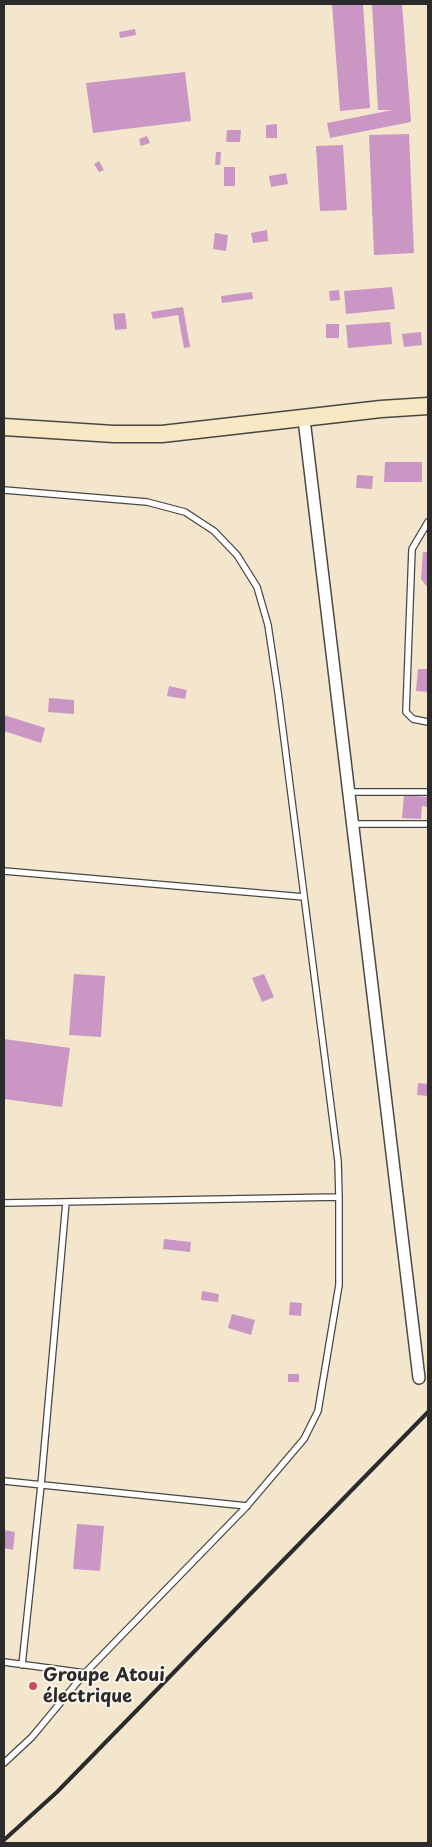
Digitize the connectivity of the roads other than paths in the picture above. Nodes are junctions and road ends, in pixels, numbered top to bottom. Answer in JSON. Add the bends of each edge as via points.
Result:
{"nodes":[{"id":1,"x":428,"y":406,"type":"edge"},
{"id":2,"x":304,"y":419,"type":"junction"},
{"id":3,"x":4,"y":427,"type":"edge"},
{"id":4,"x":4,"y":490,"type":"edge"},
{"id":5,"x":428,"y":522,"type":"edge"},
{"id":6,"x":428,"y":722,"type":"edge"},
{"id":7,"x":349,"y":792,"type":"junction"},
{"id":8,"x":428,"y":792,"type":"edge"},
{"id":9,"x":353,"y":824,"type":"junction"},
{"id":10,"x":428,"y":824,"type":"edge"},
{"id":11,"x":4,"y":871,"type":"edge"},
{"id":12,"x":304,"y":897,"type":"junction"},
{"id":13,"x":339,"y":1197,"type":"junction"},
{"id":14,"x":66,"y":1202,"type":"junction"},
{"id":15,"x":4,"y":1204,"type":"edge"},
{"id":16,"x":420,"y":1378,"type":"dead end"},
{"id":17,"x":4,"y":1481,"type":"edge"},
{"id":18,"x":41,"y":1485,"type":"junction"},
{"id":19,"x":247,"y":1506,"type":"junction"},
{"id":20,"x":4,"y":1662,"type":"edge"},
{"id":21,"x":22,"y":1664,"type":"junction"},
{"id":22,"x":85,"y":1673,"type":"junction"},
{"id":23,"x":4,"y":1763,"type":"edge"}],
"edges":[{"from":1,"to":2,"type":"main road"},
{"from":2,"to":3,"type":"main road","via":[[162,434]]},
{"from":2,"to":7,"type":"street"},
{"from":4,"to":12,"type":"lane","via":[[156,504],[185,512],[214,531],[236,554],[257,587],[268,625]]},
{"from":5,"to":6,"type":"lane","via":[[412,550],[406,712],[413,719]]},
{"from":7,"to":8,"type":"lane"},
{"from":7,"to":9,"type":"street"},
{"from":9,"to":10,"type":"lane"},
{"from":9,"to":16,"type":"street"},
{"from":11,"to":12,"type":"lane"},
{"from":12,"to":13,"type":"lane","via":[[338,1160]]},
{"from":13,"to":14,"type":"lane"},
{"from":13,"to":19,"type":"lane","via":[[339,1285],[318,1411],[289,1459]]},
{"from":14,"to":15,"type":"lane"},
{"from":14,"to":18,"type":"lane"},
{"from":17,"to":18,"type":"lane"},
{"from":18,"to":19,"type":"lane"},
{"from":18,"to":21,"type":"lane"},
{"from":19,"to":22,"type":"lane"},
{"from":20,"to":21,"type":"lane"},
{"from":21,"to":22,"type":"lane"},
{"from":22,"to":23,"type":"lane","via":[[32,1737]]}]}
